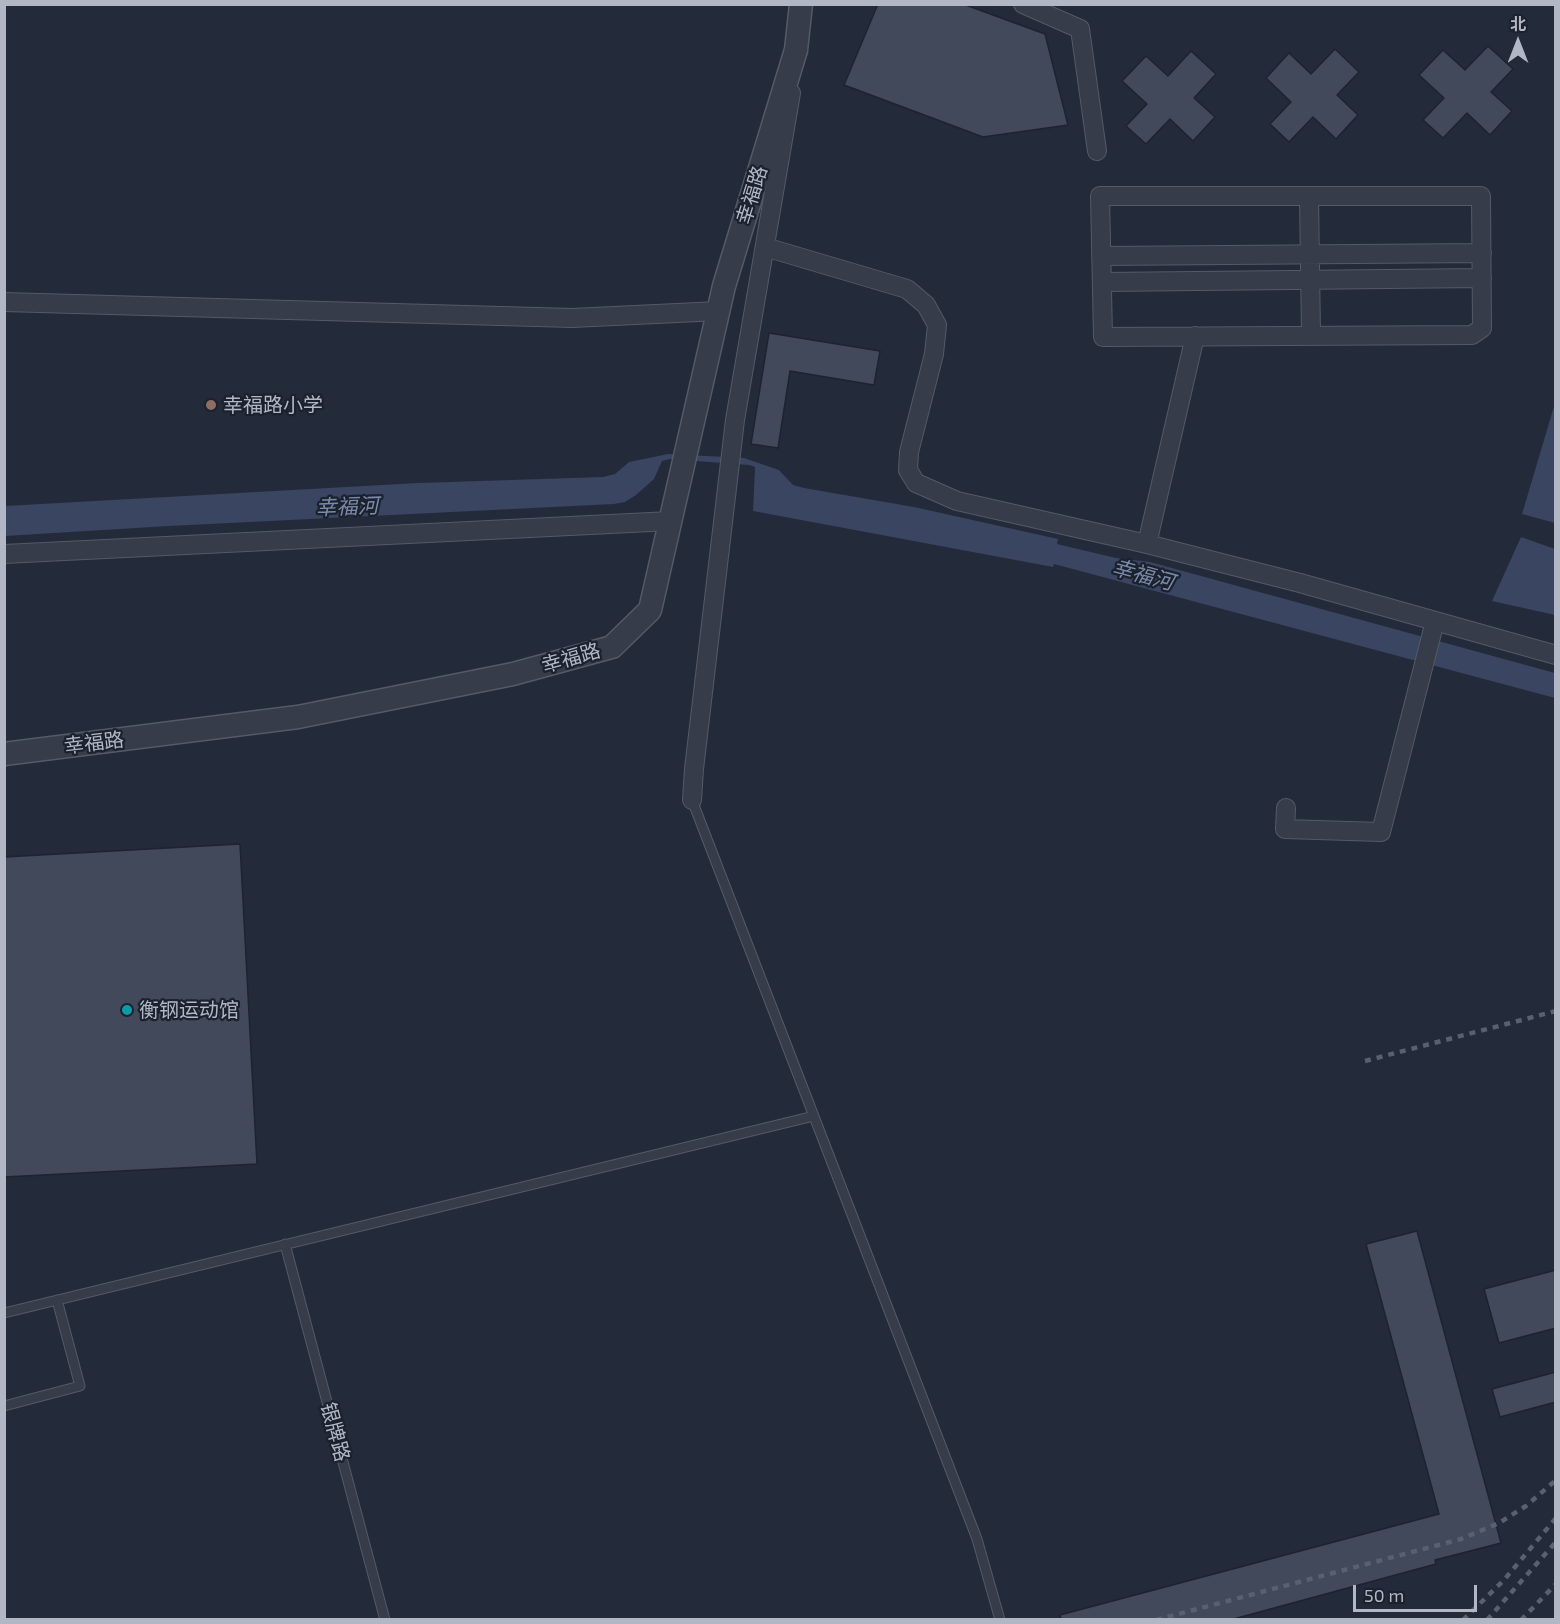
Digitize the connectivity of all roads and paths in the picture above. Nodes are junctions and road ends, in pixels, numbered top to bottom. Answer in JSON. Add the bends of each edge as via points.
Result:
{"nodes":[{"id":1,"x":801,"y":4,"type":"edge"},
{"id":2,"x":1023,"y":4,"type":"edge"},
{"id":3,"x":796,"y":50,"type":"junction"},
{"id":4,"x":1097,"y":151,"type":"dead end"},
{"id":5,"x":1309,"y":196,"type":"junction"},
{"id":6,"x":765,"y":247,"type":"junction"},
{"id":7,"x":1482,"y":253,"type":"junction"},
{"id":8,"x":1310,"y":255,"type":"junction"},
{"id":9,"x":1101,"y":256,"type":"junction"},
{"id":10,"x":1482,"y":278,"type":"junction"},
{"id":11,"x":1310,"y":279,"type":"junction"},
{"id":12,"x":1102,"y":282,"type":"junction"},
{"id":13,"x":4,"y":302,"type":"edge"},
{"id":14,"x":719,"y":311,"type":"junction"},
{"id":15,"x":1195,"y":336,"type":"junction"},
{"id":16,"x":1311,"y":336,"type":"junction"},
{"id":17,"x":671,"y":521,"type":"junction"},
{"id":18,"x":1148,"y":544,"type":"junction"},
{"id":19,"x":4,"y":554,"type":"edge"},
{"id":20,"x":1435,"y":621,"type":"junction"},
{"id":21,"x":1556,"y":655,"type":"edge"},
{"id":22,"x":4,"y":754,"type":"edge"},
{"id":23,"x":692,"y":800,"type":"joint"},
{"id":24,"x":1286,"y":808,"type":"dead end"},
{"id":25,"x":814,"y":1116,"type":"junction"},
{"id":26,"x":285,"y":1244,"type":"junction"},
{"id":27,"x":57,"y":1300,"type":"junction"},
{"id":28,"x":4,"y":1313,"type":"edge"},
{"id":29,"x":4,"y":1406,"type":"edge"},
{"id":30,"x":385,"y":1620,"type":"edge"},
{"id":31,"x":1000,"y":1620,"type":"edge"}],
"edges":[{"from":1,"to":3,"type":"street","name":"幸福路"},
{"from":2,"to":4,"type":"street","via":[[1080,29]]},
{"from":3,"to":6,"type":"street"},
{"from":3,"to":14,"type":"street","name":"幸福路"},
{"from":5,"to":7,"type":"street","via":[[1481,196]]},
{"from":5,"to":8,"type":"street"},
{"from":5,"to":9,"type":"street","via":[[1100,196]]},
{"from":6,"to":18,"type":"street","via":[[907,289],[926,305],[937,326],[909,452],[908,470],[915,483],[957,501]]},
{"from":6,"to":23,"type":"street","via":[[735,420]]},
{"from":7,"to":8,"type":"street"},
{"from":7,"to":10,"type":"street"},
{"from":8,"to":9,"type":"street"},
{"from":8,"to":11,"type":"street"},
{"from":9,"to":12,"type":"street"},
{"from":10,"to":11,"type":"street"},
{"from":10,"to":16,"type":"street","via":[[1482,328],[1473,334]]},
{"from":11,"to":12,"type":"street"},
{"from":11,"to":16,"type":"street"},
{"from":12,"to":15,"type":"street","via":[[1103,337]]},
{"from":13,"to":14,"type":"street","via":[[572,318]]},
{"from":14,"to":17,"type":"street","name":"幸福路"},
{"from":15,"to":16,"type":"street"},
{"from":15,"to":18,"type":"street"},
{"from":17,"to":19,"type":"street"},
{"from":17,"to":22,"type":"street","name":"幸福路","via":[[650,610],[612,647],[513,674],[298,717]]},
{"from":18,"to":20,"type":"street"},
{"from":20,"to":21,"type":"street"},
{"from":20,"to":24,"type":"street","via":[[1381,832],[1285,829]]},
{"from":23,"to":25,"type":"lane"},
{"from":25,"to":26,"type":"lane"},
{"from":25,"to":31,"type":"lane","via":[[977,1539]]},
{"from":26,"to":27,"type":"lane"},
{"from":26,"to":30,"type":"lane","name":"银牌路"},
{"from":27,"to":28,"type":"lane"},
{"from":27,"to":29,"type":"lane","via":[[80,1386]]}]}
